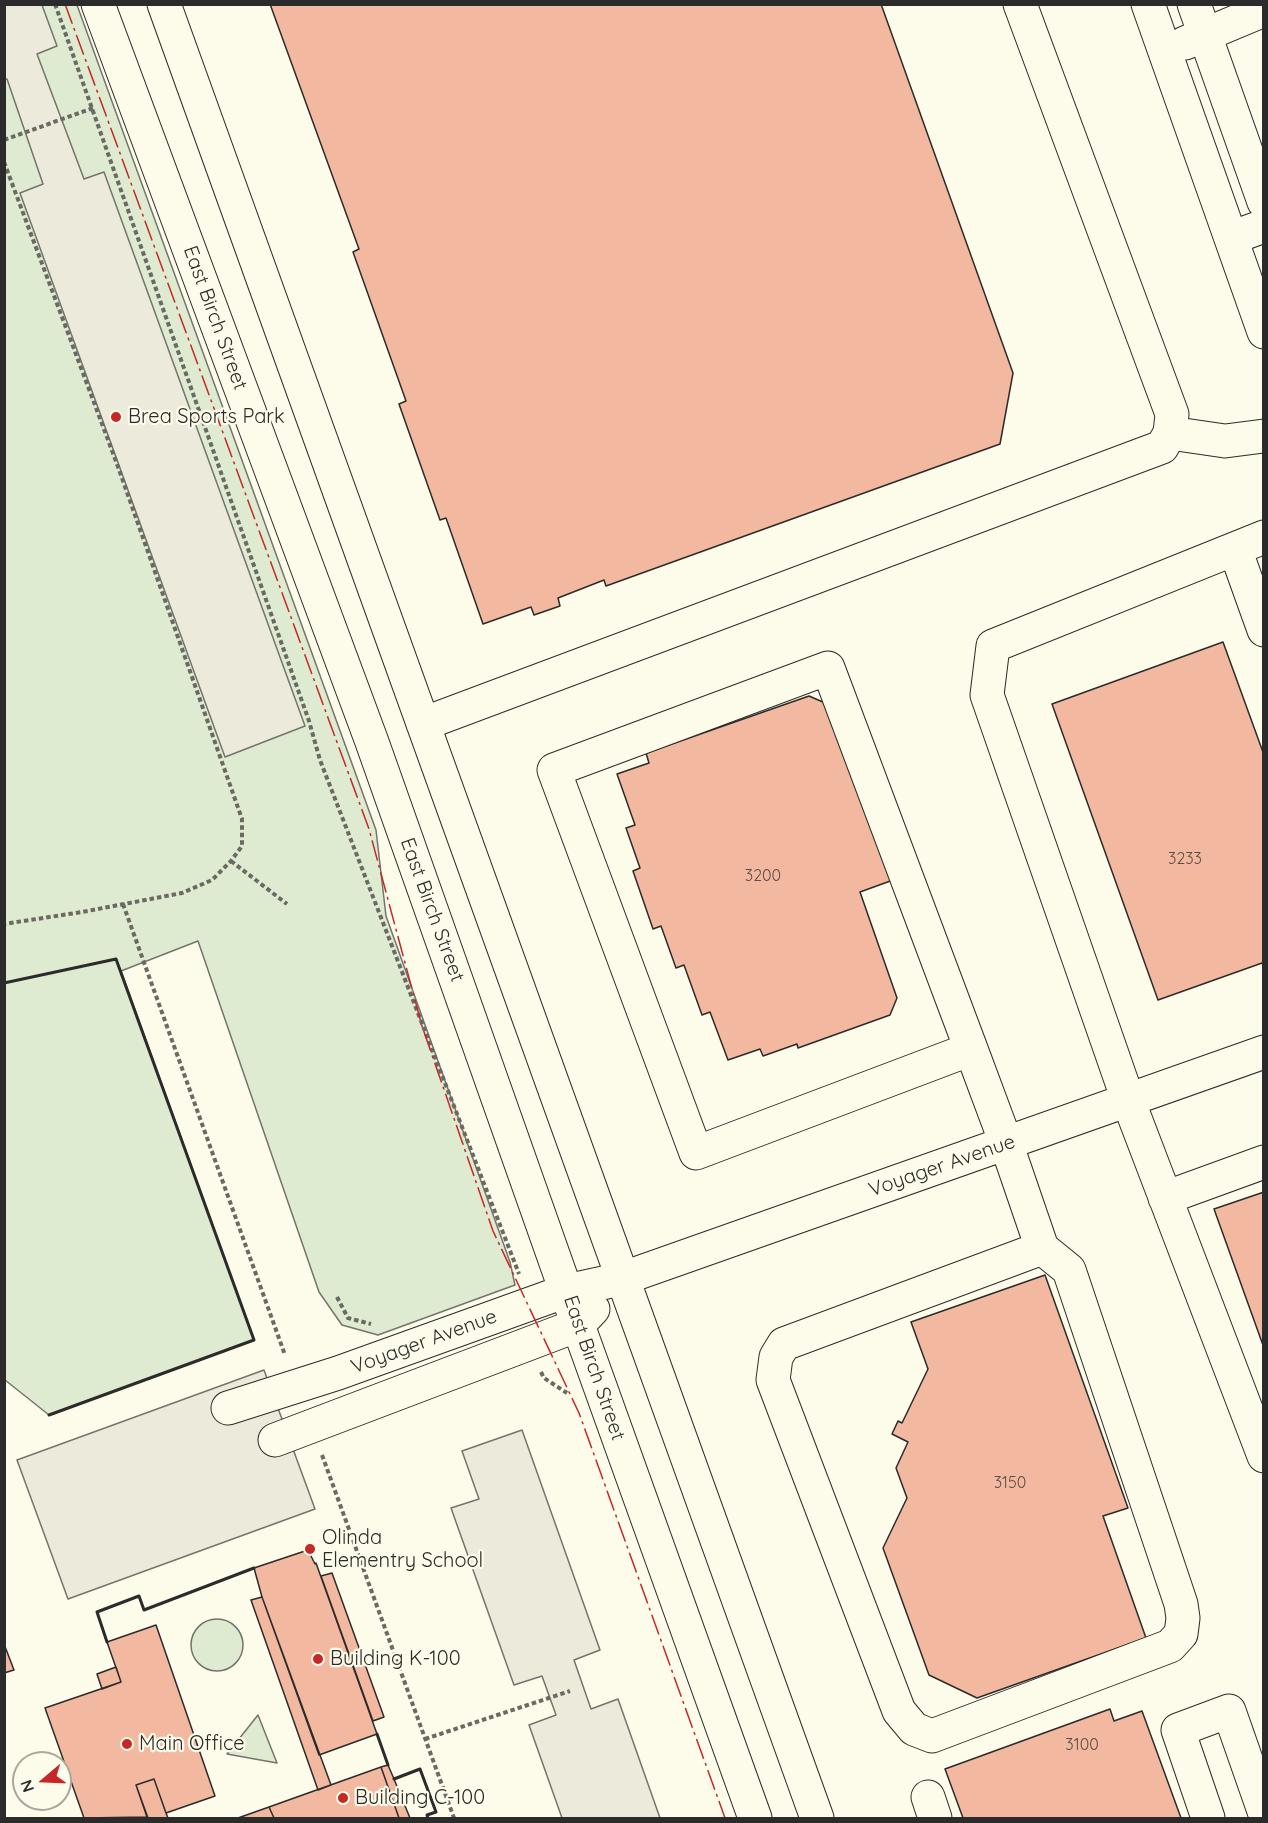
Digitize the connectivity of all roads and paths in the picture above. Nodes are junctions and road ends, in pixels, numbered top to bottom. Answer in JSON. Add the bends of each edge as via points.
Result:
{"nodes":[{"id":1,"x":55,"y":4,"type":"edge"},
{"id":2,"x":98,"y":4,"type":"edge"},
{"id":3,"x":164,"y":4,"type":"edge"},
{"id":4,"x":1020,"y":4,"type":"edge"},
{"id":5,"x":1148,"y":4,"type":"edge"},
{"id":6,"x":1194,"y":4,"type":"edge"},
{"id":7,"x":1263,"y":10,"type":"edge"},
{"id":8,"x":1205,"y":34,"type":"junction"},
{"id":9,"x":1165,"y":51,"type":"junction"},
{"id":10,"x":93,"y":108,"type":"junction"},
{"id":11,"x":4,"y":140,"type":"edge"},
{"id":12,"x":4,"y":162,"type":"edge"},
{"id":13,"x":1263,"y":202,"type":"edge"},
{"id":14,"x":1263,"y":226,"type":"edge"},
{"id":15,"x":1231,"y":238,"type":"junction"},
{"id":16,"x":1263,"y":332,"type":"edge"},
{"id":17,"x":1170,"y":433,"type":"junction"},
{"id":18,"x":1263,"y":436,"type":"edge"},
{"id":19,"x":1249,"y":543,"type":"edge"},
{"id":20,"x":1263,"y":630,"type":"edge"},
{"id":21,"x":423,"y":724,"type":"junction"},
{"id":22,"x":231,"y":861,"type":"junction"},
{"id":23,"x":287,"y":904,"type":"dead end"},
{"id":24,"x":4,"y":924,"type":"edge"},
{"id":25,"x":971,"y":1049,"type":"junction"},
{"id":26,"x":1263,"y":1052,"type":"edge"},
{"id":27,"x":1128,"y":1100,"type":"junction"},
{"id":28,"x":1006,"y":1143,"type":"junction"},
{"id":29,"x":1263,"y":1162,"type":"edge"},
{"id":30,"x":1165,"y":1198,"type":"junction"},
{"id":31,"x":1042,"y":1248,"type":"junction"},
{"id":32,"x":509,"y":1278,"type":"dead end"},
{"id":33,"x":621,"y":1279,"type":"junction"},
{"id":34,"x":567,"y":1291,"type":"junction"},
{"id":35,"x":337,"y":1298,"type":"dead end"},
{"id":36,"x":380,"y":1323,"type":"dead end"},
{"id":37,"x":578,"y":1325,"type":"junction"},
{"id":38,"x":228,"y":1408,"type":"dead end"},
{"id":39,"x":275,"y":1440,"type":"dead end"},
{"id":40,"x":1263,"y":1456,"type":"edge"},
{"id":41,"x":570,"y":1691,"type":"dead end"},
{"id":42,"x":425,"y":1739,"type":"dead end"},
{"id":43,"x":1263,"y":1811,"type":"edge"},
{"id":44,"x":756,"y":1818,"type":"edge"},
{"id":45,"x":817,"y":1818,"type":"edge"},
{"id":46,"x":1208,"y":1818,"type":"edge"}],
"edges":[{"from":1,"to":10,"type":"path"},
{"from":2,"to":34,"type":"street","name":"East Birch Street","via":[[376,753]]},
{"from":3,"to":21,"type":"street"},
{"from":4,"to":17,"type":"street","via":[[1172,414]]},
{"from":5,"to":9,"type":"street"},
{"from":6,"to":8,"type":"street"},
{"from":7,"to":8,"type":"street"},
{"from":8,"to":9,"type":"street"},
{"from":8,"to":13,"type":"street"},
{"from":9,"to":15,"type":"street"},
{"from":10,"to":11,"type":"path"},
{"from":10,"to":32,"type":"path","via":[[320,760],[520,1275]]},
{"from":12,"to":22,"type":"path","via":[[113,453],[242,819],[242,846]]},
{"from":14,"to":15,"type":"street"},
{"from":15,"to":16,"type":"street"},
{"from":17,"to":18,"type":"street","via":[[1225,441]]},
{"from":17,"to":21,"type":"street","via":[[1162,447]]},
{"from":19,"to":20,"type":"street"},
{"from":19,"to":27,"type":"street","via":[[993,646],[987,695]]},
{"from":21,"to":33,"type":"street"},
{"from":22,"to":23,"type":"path"},
{"from":22,"to":24,"type":"path","via":[[212,880],[182,893]]},
{"from":25,"to":25,"type":"street","via":[[828,668],[554,770],[696,1153]]},
{"from":25,"to":28,"type":"street"},
{"from":26,"to":27,"type":"street","name":"Voyager Avenue"},
{"from":27,"to":28,"type":"street","name":"Voyager Avenue"},
{"from":27,"to":30,"type":"street"},
{"from":28,"to":31,"type":"street"},
{"from":28,"to":33,"type":"street","name":"Voyager Avenue"},
{"from":29,"to":30,"type":"street"},
{"from":30,"to":40,"type":"street"},
{"from":31,"to":31,"type":"street","via":[[784,1344],[776,1356],[773,1380],[898,1711],[914,1729],[932,1736],[1170,1646],[1181,1634],[1181,1604],[1069,1270]]},
{"from":33,"to":34,"type":"street","name":"Voyager Avenue"},
{"from":33,"to":37,"type":"street","name":"Voyager Avenue"},
{"from":33,"to":45,"type":"street"},
{"from":34,"to":37,"type":"street","name":"East Birch Street"},
{"from":34,"to":38,"type":"street","name":"Voyager Avenue"},
{"from":35,"to":36,"type":"path","via":[[348,1318],[370,1325]]},
{"from":37,"to":39,"type":"street","name":"Voyager Avenue"},
{"from":37,"to":44,"type":"street","name":"East Birch Street"},
{"from":41,"to":42,"type":"path"},
{"from":43,"to":46,"type":"street","via":[[1229,1711],[1178,1730]]}]}
